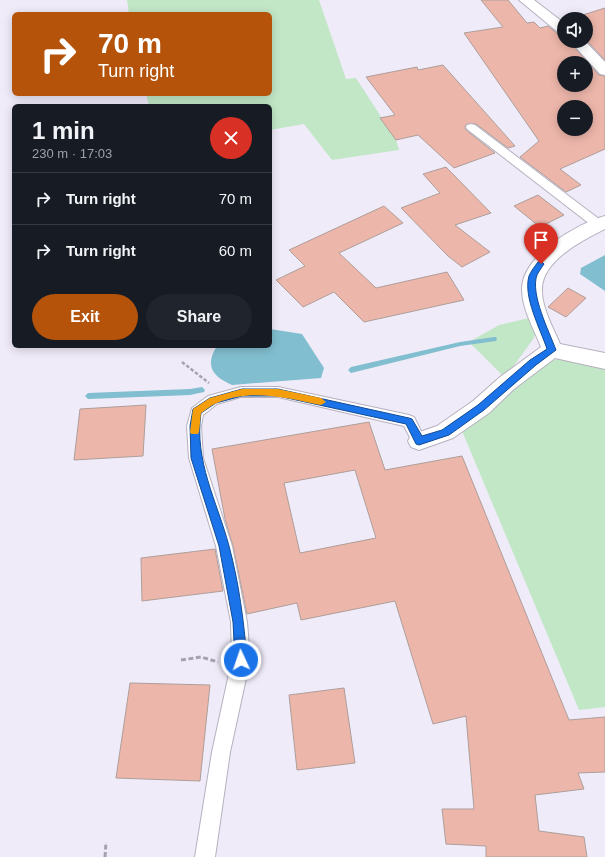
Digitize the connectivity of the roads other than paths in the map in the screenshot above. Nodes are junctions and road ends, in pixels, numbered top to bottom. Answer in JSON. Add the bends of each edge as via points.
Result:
{"nodes":[{"id":1,"x":526,"y":0,"type":"edge"},
{"id":2,"x":557,"y":24,"type":"edge"},
{"id":3,"x":584,"y":48,"type":"edge"},
{"id":4,"x":605,"y":71,"type":"edge"},
{"id":5,"x":471,"y":127,"type":"dead end"},
{"id":6,"x":602,"y":224,"type":"edge"},
{"id":7,"x":552,"y":350,"type":"junction"},
{"id":8,"x":605,"y":361,"type":"edge"},
{"id":9,"x":419,"y":441,"type":"joint"},
{"id":10,"x":204,"y":857,"type":"edge"}],
"edges":[{"from":1,"to":2,"type":"street"},
{"from":3,"to":4,"type":"street"},
{"from":5,"to":6,"type":"lane"},
{"from":6,"to":7,"type":"street","via":[[558,249],[541,264],[534,275],[531,287],[533,299]]},
{"from":7,"to":8,"type":"street"},
{"from":7,"to":9,"type":"street","via":[[533,362],[481,407],[445,432]]},
{"from":9,"to":10,"type":"lane","via":[[409,421],[278,392],[242,392],[213,400],[196,412],[196,458],[224,546],[239,622],[241,660],[221,752]]}]}
